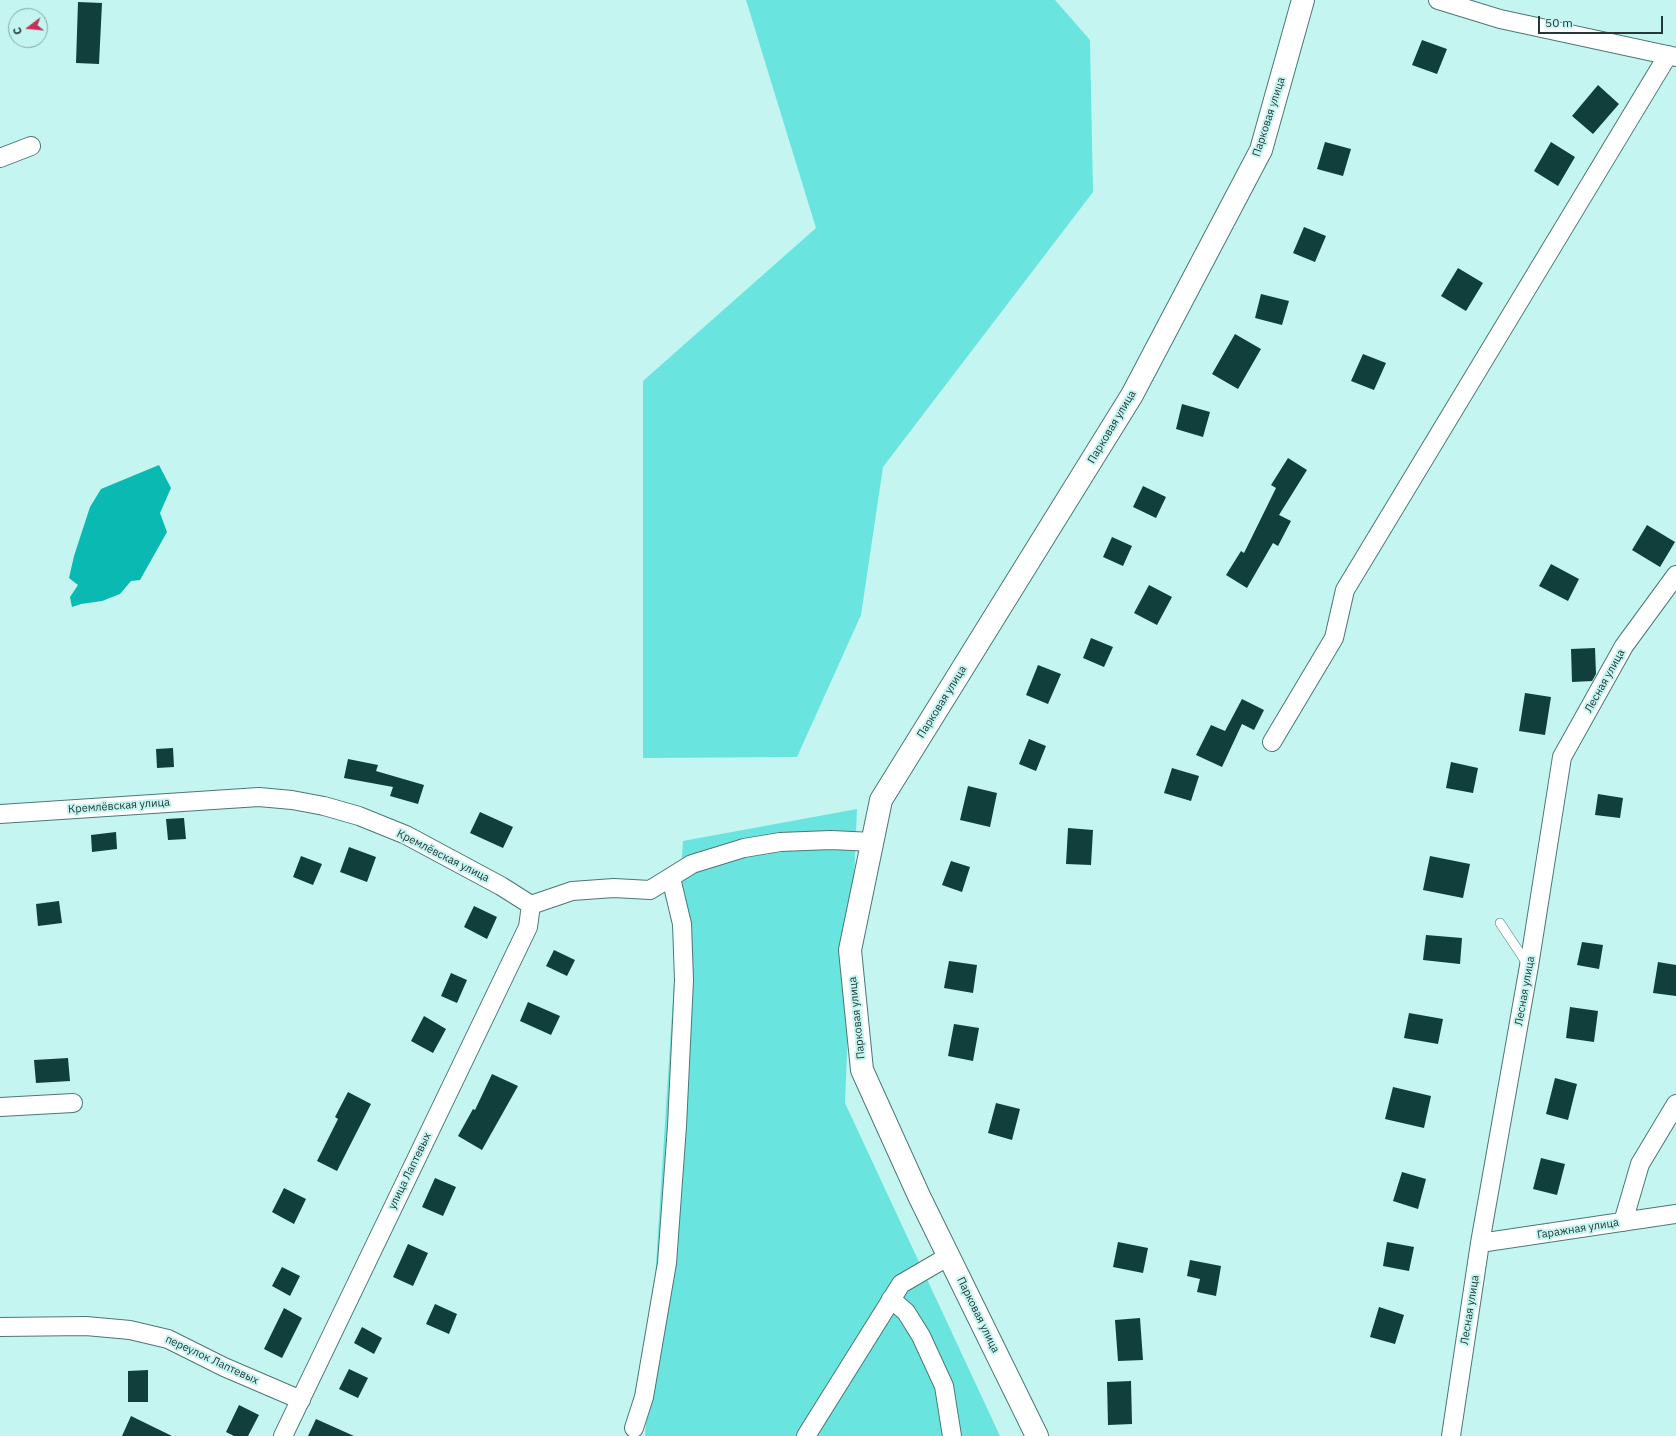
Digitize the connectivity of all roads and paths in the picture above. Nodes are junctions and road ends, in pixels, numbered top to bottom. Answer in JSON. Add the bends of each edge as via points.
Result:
{"nodes":[{"id":1,"x":1304,"y":0,"type":"edge"},
{"id":2,"x":1438,"y":0,"type":"edge"},
{"id":3,"x":1672,"y":56,"type":"edge"},
{"id":4,"x":31,"y":146,"type":"dead end"},
{"id":5,"x":0,"y":158,"type":"edge"},
{"id":6,"x":1676,"y":575,"type":"edge"},
{"id":7,"x":1272,"y":742,"type":"dead end"},
{"id":8,"x":0,"y":814,"type":"edge"},
{"id":9,"x":872,"y":842,"type":"junction"},
{"id":10,"x":671,"y":878,"type":"junction"},
{"id":11,"x":531,"y":905,"type":"junction"},
{"id":12,"x":1500,"y":923,"type":"dead end"},
{"id":13,"x":1529,"y":966,"type":"junction"},
{"id":14,"x":73,"y":1103,"type":"dead end"},
{"id":15,"x":1676,"y":1104,"type":"edge"},
{"id":16,"x":0,"y":1107,"type":"edge"},
{"id":17,"x":1676,"y":1214,"type":"edge"},
{"id":18,"x":1623,"y":1222,"type":"junction"},
{"id":19,"x":1480,"y":1243,"type":"junction"},
{"id":20,"x":948,"y":1256,"type":"junction"},
{"id":21,"x":891,"y":1300,"type":"junction"},
{"id":22,"x":0,"y":1328,"type":"edge"},
{"id":23,"x":301,"y":1400,"type":"junction"},
{"id":24,"x":634,"y":1428,"type":"dead end"},
{"id":25,"x":950,"y":1434,"type":"edge"},
{"id":26,"x":283,"y":1436,"type":"edge"},
{"id":27,"x":806,"y":1436,"type":"edge"},
{"id":28,"x":1037,"y":1436,"type":"edge"},
{"id":29,"x":1451,"y":1436,"type":"edge"}],
"edges":[{"from":1,"to":9,"type":"main road","name":"Парковая улица","via":[[1261,150],[1132,395],[881,800]]},
{"from":2,"to":3,"type":"street","via":[[1500,19]]},
{"from":3,"to":7,"type":"street","via":[[1345,590],[1334,638]]},
{"from":4,"to":5,"type":"street"},
{"from":6,"to":13,"type":"street","name":"Лесная улица","via":[[1624,646],[1562,757]]},
{"from":8,"to":11,"type":"street","name":"Кремлёвская улица","via":[[259,797],[292,800],[359,816],[406,835]]},
{"from":9,"to":10,"type":"street","via":[[780,842],[744,848],[692,864]]},
{"from":9,"to":20,"type":"main road","name":"Парковая улица","via":[[850,950],[862,1070]]},
{"from":10,"to":11,"type":"street","via":[[650,890],[614,888],[572,891]]},
{"from":10,"to":24,"type":"street","via":[[682,924],[684,980],[677,1126],[667,1263],[644,1397]]},
{"from":11,"to":23,"type":"street","name":"улица Лаптевых","via":[[528,927]]},
{"from":12,"to":13,"type":"lane"},
{"from":13,"to":19,"type":"street","name":"Лесная улица"},
{"from":14,"to":16,"type":"street"},
{"from":15,"to":18,"type":"street","via":[[1640,1164]]},
{"from":17,"to":18,"type":"street","name":"Гаражная улица"},
{"from":18,"to":19,"type":"street","name":"Гаражная улица"},
{"from":19,"to":29,"type":"street","name":"Лесная улица"},
{"from":20,"to":21,"type":"street","via":[[901,1284]]},
{"from":20,"to":28,"type":"main road","name":"Парковая улица"},
{"from":21,"to":25,"type":"street","via":[[906,1312],[944,1386]]},
{"from":21,"to":27,"type":"street"},
{"from":22,"to":23,"type":"street","name":"переулок Лаптевых","via":[[86,1326],[130,1330],[168,1339],[224,1367]]},
{"from":23,"to":26,"type":"street","name":"улица Лаптевых"}]}
